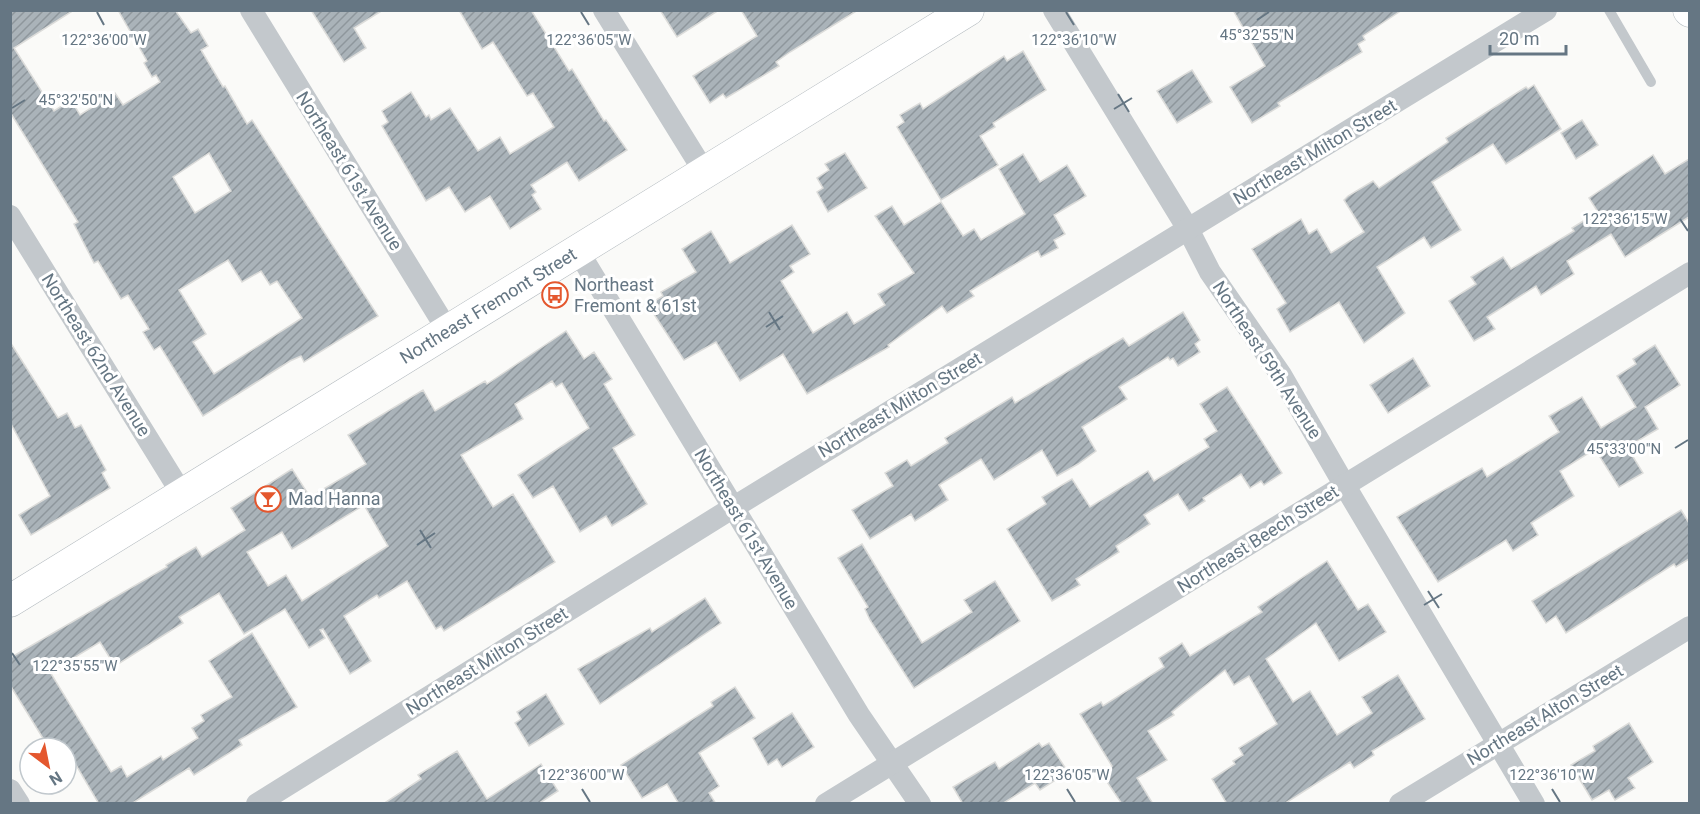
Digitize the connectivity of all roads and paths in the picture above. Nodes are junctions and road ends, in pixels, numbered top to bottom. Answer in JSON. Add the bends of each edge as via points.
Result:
{"nodes":[{"id":1,"x":250,"y":10,"type":"edge"},
{"id":2,"x":604,"y":10,"type":"edge"},
{"id":3,"x":1054,"y":10,"type":"edge"},
{"id":4,"x":1546,"y":10,"type":"edge"},
{"id":5,"x":1609,"y":10,"type":"edge"},
{"id":6,"x":965,"y":11,"type":"edge"},
{"id":7,"x":1651,"y":82,"type":"dead end"},
{"id":8,"x":705,"y":173,"type":"junction"},
{"id":9,"x":10,"y":216,"type":"edge"},
{"id":10,"x":1188,"y":229,"type":"junction"},
{"id":11,"x":578,"y":251,"type":"junction"},
{"id":12,"x":1689,"y":273,"type":"edge"},
{"id":13,"x":448,"y":330,"type":"junction"},
{"id":14,"x":1345,"y":486,"type":"junction"},
{"id":15,"x":182,"y":494,"type":"junction"},
{"id":16,"x":734,"y":507,"type":"junction"},
{"id":17,"x":10,"y":602,"type":"edge"},
{"id":18,"x":1689,"y":627,"type":"edge"},
{"id":19,"x":1497,"y":744,"type":"junction"},
{"id":20,"x":892,"y":763,"type":"junction"},
{"id":21,"x":10,"y":790,"type":"edge"},
{"id":22,"x":19,"y":804,"type":"edge"},
{"id":23,"x":257,"y":804,"type":"edge"},
{"id":24,"x":826,"y":804,"type":"edge"},
{"id":25,"x":920,"y":804,"type":"edge"},
{"id":26,"x":1400,"y":804,"type":"edge"},
{"id":27,"x":1534,"y":804,"type":"edge"}],
"edges":[{"from":1,"to":13,"type":"street","name":"Northeast 61st Avenue"},
{"from":2,"to":8,"type":"street"},
{"from":3,"to":10,"type":"street","name":"Northeast 59th Avenue"},
{"from":4,"to":10,"type":"street","name":"Northeast Milton Street"},
{"from":5,"to":7,"type":"lane"},
{"from":6,"to":8,"type":"main road","name":"Northeast Fremont Street"},
{"from":8,"to":11,"type":"main road","name":"Northeast Fremont Street"},
{"from":9,"to":15,"type":"street","name":"Northeast 62nd Avenue"},
{"from":10,"to":14,"type":"street","name":"Northeast 59th Avenue","via":[[1210,272],[1281,375]]},
{"from":10,"to":16,"type":"street","name":"Northeast Milton Street"},
{"from":11,"to":13,"type":"main road","name":"Northeast Fremont Street"},
{"from":11,"to":16,"type":"street","name":"Northeast 61st Avenue"},
{"from":12,"to":14,"type":"street","name":"Northeast Beech Street"},
{"from":13,"to":15,"type":"main road","name":"Northeast Fremont Street"},
{"from":14,"to":19,"type":"street","name":"Northeast 59th Avenue"},
{"from":14,"to":20,"type":"street","name":"Northeast Beech Street"},
{"from":15,"to":17,"type":"main road","name":"Northeast Fremont Street"},
{"from":16,"to":20,"type":"street","name":"Northeast 61st Avenue"},
{"from":16,"to":23,"type":"street","name":"Northeast Milton Street"},
{"from":18,"to":19,"type":"street","name":"Northeast Alton Street"},
{"from":19,"to":26,"type":"street","name":"Northeast Alton Street"},
{"from":19,"to":27,"type":"street","name":"Northeast 59th Avenue"},
{"from":20,"to":24,"type":"street","name":"Northeast Beech Street"},
{"from":20,"to":25,"type":"street","name":"Northeast 61st Avenue"},
{"from":21,"to":22,"type":"street"}]}
